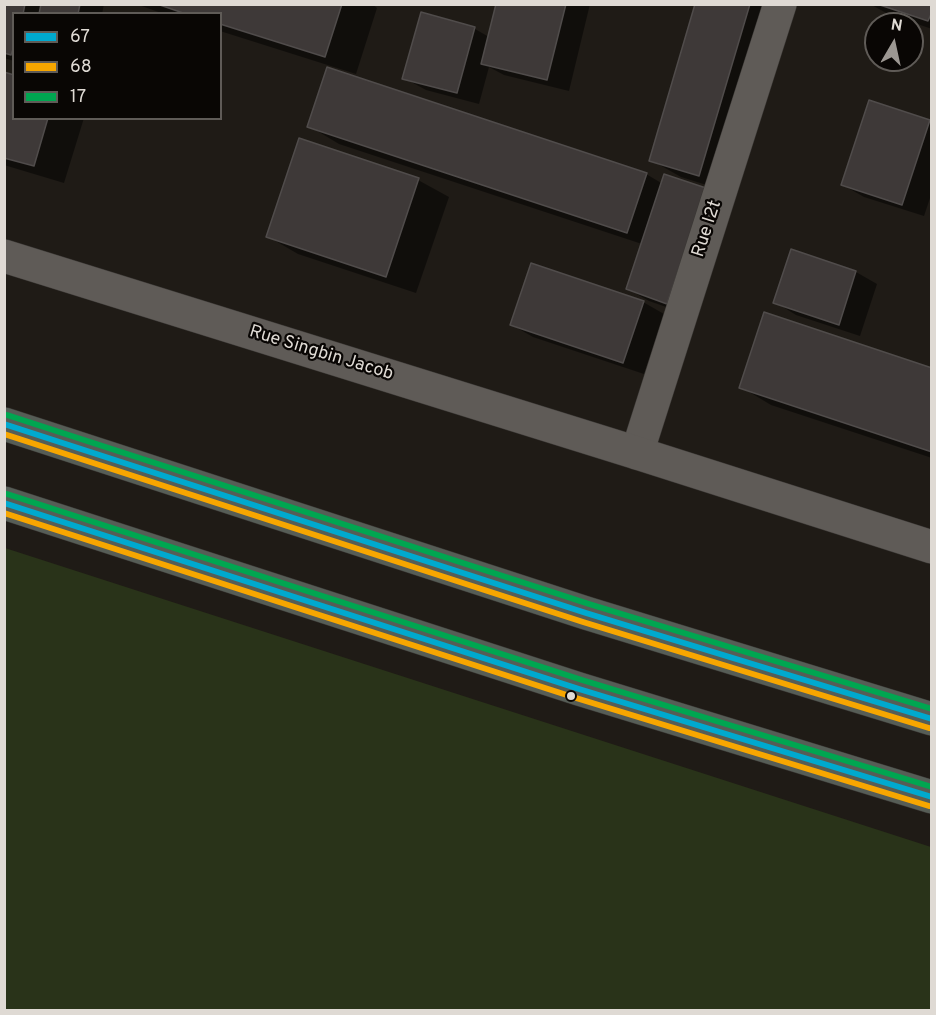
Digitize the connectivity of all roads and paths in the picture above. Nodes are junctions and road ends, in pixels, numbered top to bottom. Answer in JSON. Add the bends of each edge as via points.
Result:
{"nodes":[{"id":1,"x":780,"y":4,"type":"edge"},
{"id":2,"x":4,"y":256,"type":"edge"},
{"id":3,"x":4,"y":424,"type":"edge"},
{"id":4,"x":637,"y":453,"type":"junction"},
{"id":5,"x":4,"y":503,"type":"edge"},
{"id":6,"x":932,"y":547,"type":"edge"},
{"id":7,"x":932,"y":719,"type":"edge"},
{"id":8,"x":932,"y":797,"type":"edge"}],
"edges":[{"from":1,"to":4,"type":"street","name":"Rue I2t"},
{"from":2,"to":4,"type":"street","name":"Rue Singbin Jacob"},
{"from":3,"to":7,"type":"highway","via":[[574,609]]},
{"from":4,"to":6,"type":"street","name":"Rue Singbin Jacob"},
{"from":5,"to":8,"type":"highway","via":[[579,689]]}]}
